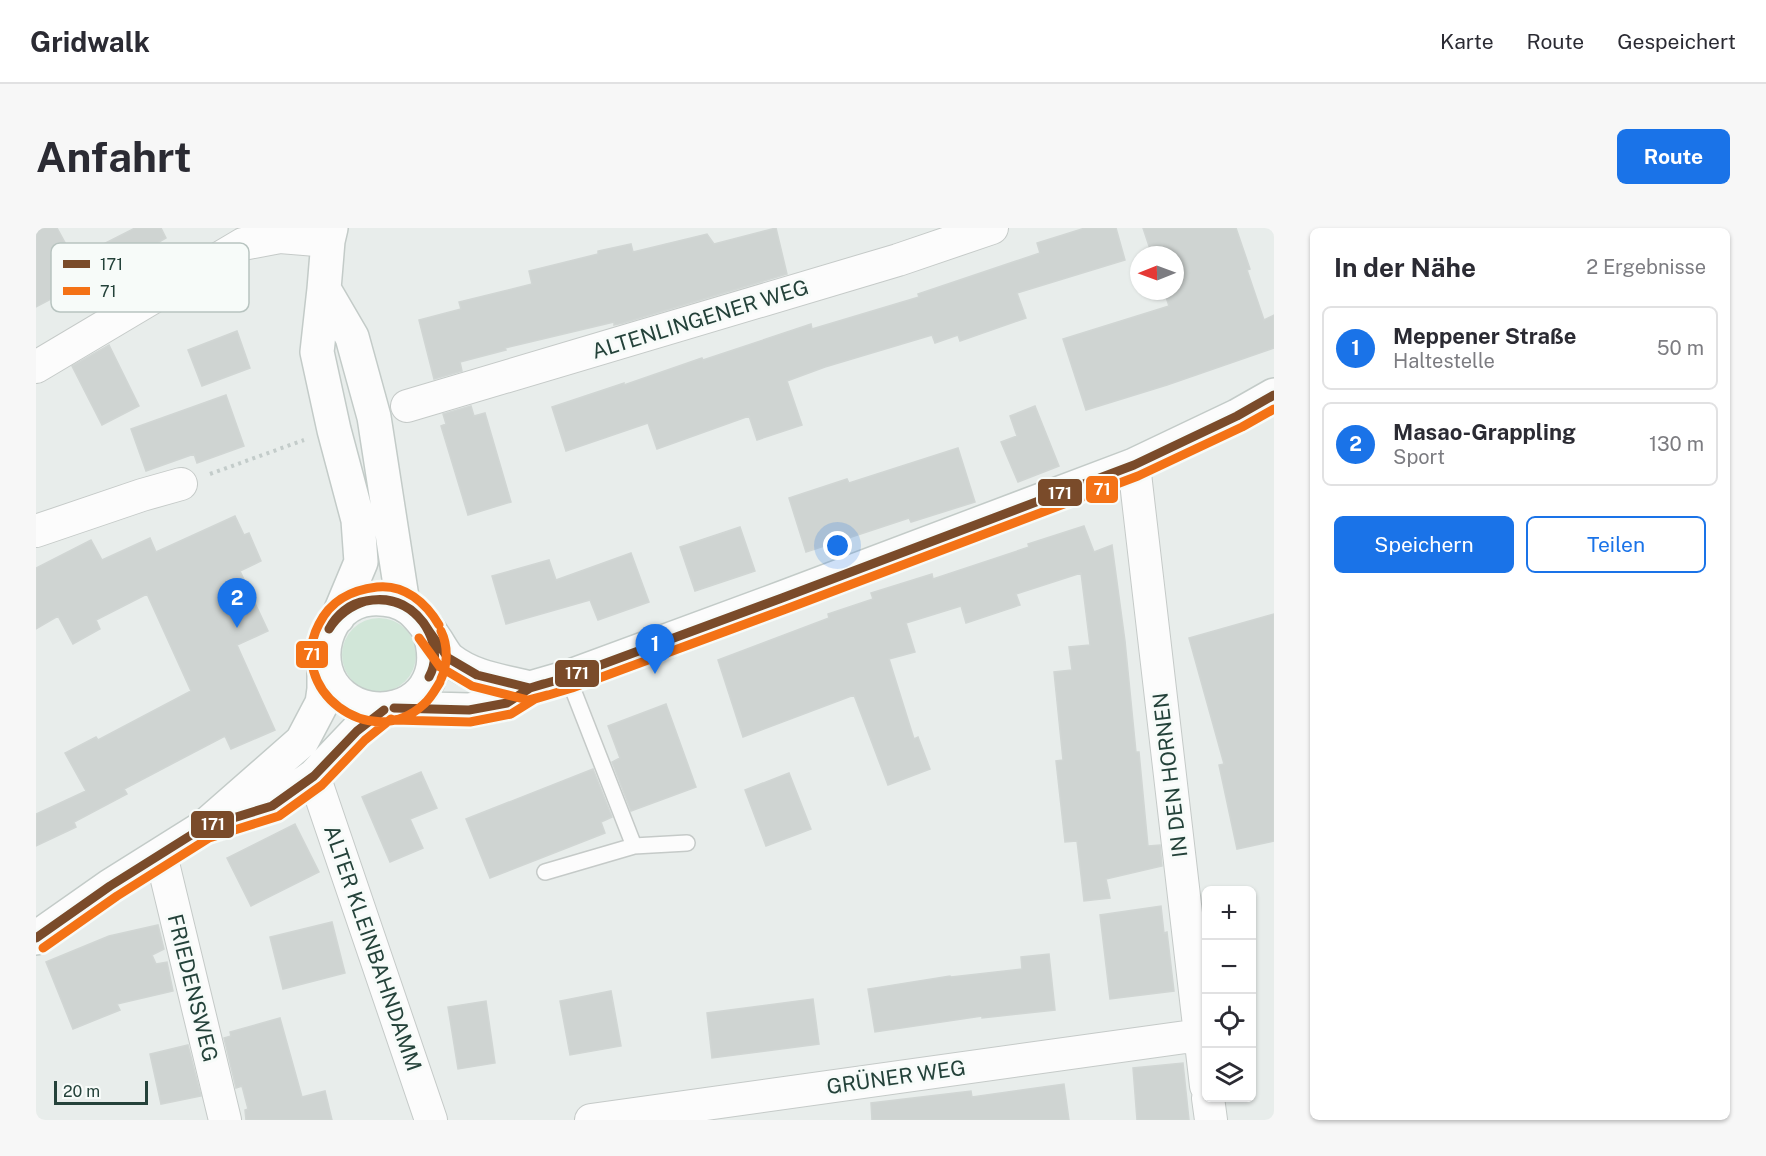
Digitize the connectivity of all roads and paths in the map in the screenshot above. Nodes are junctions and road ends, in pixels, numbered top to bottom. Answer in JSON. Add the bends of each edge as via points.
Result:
{"nodes":[{"id":1,"x":969,"y":231,"type":"edge"},
{"id":2,"x":329,"y":235,"type":"edge"},
{"id":3,"x":248,"y":243,"type":"edge"},
{"id":4,"x":324,"y":289,"type":"junction"},
{"id":5,"x":129,"y":312,"type":"edge"},
{"id":6,"x":36,"y":367,"type":"edge"},
{"id":7,"x":1274,"y":395,"type":"edge"},
{"id":8,"x":407,"y":406,"type":"dead end"},
{"id":9,"x":309,"y":439,"type":"dead end"},
{"id":10,"x":1134,"y":465,"type":"junction"},
{"id":11,"x":181,"y":484,"type":"joint"},
{"id":12,"x":36,"y":531,"type":"edge"},
{"id":13,"x":403,"y":604,"type":"junction"},
{"id":14,"x":338,"y":617,"type":"junction"},
{"id":15,"x":429,"y":631,"type":"junction"},
{"id":16,"x":324,"y":665,"type":"junction"},
{"id":17,"x":568,"y":677,"type":"junction"},
{"id":18,"x":530,"y":688,"type":"junction"},
{"id":19,"x":389,"y":709,"type":"junction"},
{"id":20,"x":314,"y":776,"type":"junction"},
{"id":21,"x":204,"y":827,"type":"junction"},
{"id":22,"x":687,"y":843,"type":"dead end"},
{"id":23,"x":634,"y":846,"type":"junction"},
{"id":24,"x":161,"y":855,"type":"junction"},
{"id":25,"x":545,"y":872,"type":"dead end"},
{"id":26,"x":36,"y":938,"type":"edge"},
{"id":27,"x":1200,"y":1035,"type":"junction"},
{"id":28,"x":1202,"y":1052,"type":"edge"},
{"id":29,"x":1208,"y":1102,"type":"edge"},
{"id":30,"x":225,"y":1120,"type":"edge"},
{"id":31,"x":431,"y":1120,"type":"edge"},
{"id":32,"x":591,"y":1120,"type":"edge"},
{"id":33,"x":1210,"y":1120,"type":"edge"}],
"edges":[{"from":1,"to":8,"type":"street","name":"ALTENLINGENER WEG","via":[[898,260]]},
{"from":2,"to":3,"type":"street"},
{"from":2,"to":4,"type":"main road"},
{"from":4,"to":13,"type":"main road","via":[[352,337],[374,417]]},
{"from":4,"to":14,"type":"main road","via":[[317,352],[358,520],[362,562]]},
{"from":5,"to":6,"type":"street"},
{"from":7,"to":10,"type":"main road"},
{"from":9,"to":11,"type":"path"},
{"from":10,"to":17,"type":"main road"},
{"from":10,"to":27,"type":"street","name":"IN DEN HORNEN"},
{"from":11,"to":12,"type":"street"},
{"from":13,"to":14,"type":"main road","via":[[368,599]]},
{"from":13,"to":15,"type":"main road","via":[[418,615]]},
{"from":14,"to":16,"type":"main road","via":[[325,639]]},
{"from":15,"to":18,"type":"main road","via":[[448,658],[477,675]]},
{"from":15,"to":19,"type":"main road","via":[[435,650],[433,669],[411,700]]},
{"from":16,"to":19,"type":"main road","via":[[330,681],[346,699],[368,709]]},
{"from":16,"to":21,"type":"main road","via":[[321,703],[302,741]]},
{"from":17,"to":18,"type":"main road"},
{"from":17,"to":23,"type":"lane"},
{"from":18,"to":19,"type":"main road","via":[[507,703],[469,710]]},
{"from":19,"to":20,"type":"main road","via":[[357,731]]},
{"from":20,"to":21,"type":"main road","via":[[272,806]]},
{"from":20,"to":31,"type":"street","name":"ALTER KLEINBAHNDAMM"},
{"from":21,"to":24,"type":"main road"},
{"from":22,"to":23,"type":"lane"},
{"from":23,"to":25,"type":"lane"},
{"from":24,"to":26,"type":"main road"},
{"from":24,"to":30,"type":"street","name":"FRIEDENSWEG"},
{"from":27,"to":28,"type":"street","name":"IN DEN HORNEN"},
{"from":27,"to":32,"type":"street","name":"GRÜNER WEG"},
{"from":29,"to":33,"type":"street"}]}
